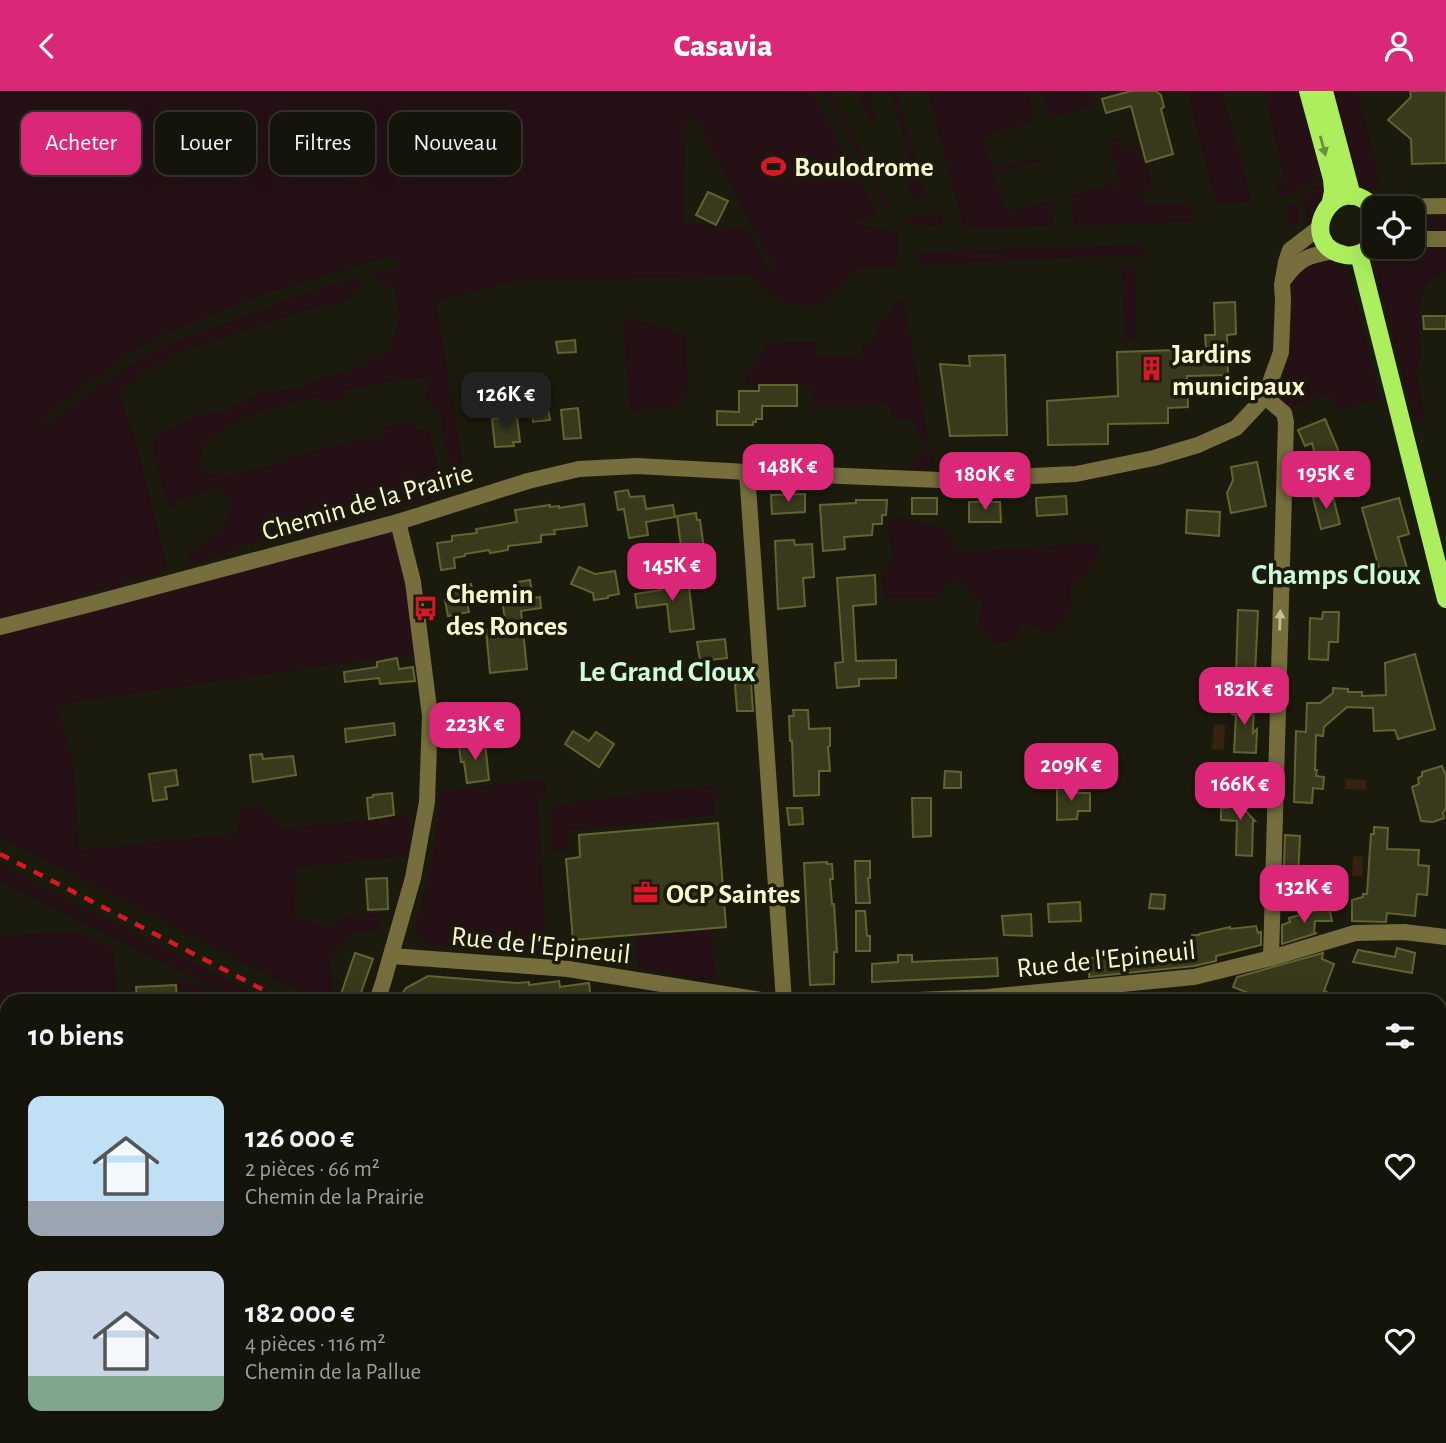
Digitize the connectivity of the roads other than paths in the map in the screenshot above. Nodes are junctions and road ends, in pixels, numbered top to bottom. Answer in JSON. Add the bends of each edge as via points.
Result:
{"nodes":[{"id":1,"x":1308,"y":91,"type":"edge"},
{"id":2,"x":1324,"y":91,"type":"edge"},
{"id":3,"x":1352,"y":196,"type":"junction"},
{"id":4,"x":1362,"y":199,"type":"edge"},
{"id":5,"x":1331,"y":202,"type":"junction"},
{"id":6,"x":1446,"y":206,"type":"edge"},
{"id":7,"x":1425,"y":207,"type":"edge"},
{"id":8,"x":1320,"y":227,"type":"junction"},
{"id":9,"x":1425,"y":239,"type":"edge"},
{"id":10,"x":1446,"y":239,"type":"edge"},
{"id":11,"x":1333,"y":251,"type":"junction"},
{"id":12,"x":1362,"y":253,"type":"edge"},
{"id":13,"x":1359,"y":254,"type":"junction"},
{"id":14,"x":1283,"y":280,"type":"junction"},
{"id":15,"x":1265,"y":397,"type":"junction"},
{"id":16,"x":747,"y":472,"type":"junction"},
{"id":17,"x":398,"y":522,"type":"junction"},
{"id":18,"x":1446,"y":599,"type":"edge"},
{"id":19,"x":0,"y":627,"type":"edge"},
{"id":20,"x":1446,"y":937,"type":"edge"},
{"id":21,"x":391,"y":956,"type":"junction"},
{"id":22,"x":1271,"y":958,"type":"junction"},
{"id":23,"x":379,"y":994,"type":"edge"},
{"id":24,"x":724,"y":994,"type":"edge"},
{"id":25,"x":784,"y":994,"type":"edge"},
{"id":26,"x":1039,"y":994,"type":"edge"}],
"edges":[{"from":1,"to":5,"type":"main road","one_way":true,"via":[[1332,179]]},
{"from":2,"to":3,"type":"main road"},
{"from":3,"to":4,"type":"main road"},
{"from":3,"to":5,"type":"main road"},
{"from":5,"to":8,"type":"main road","via":[[1322,213]]},
{"from":6,"to":7,"type":"street"},
{"from":8,"to":11,"type":"main road"},
{"from":8,"to":14,"type":"street","name":"Chemin de la Prairie","via":[[1290,250]]},
{"from":9,"to":10,"type":"street"},
{"from":11,"to":13,"type":"main road"},
{"from":11,"to":14,"type":"street","via":[[1296,263]]},
{"from":12,"to":13,"type":"main road"},
{"from":13,"to":18,"type":"main road"},
{"from":14,"to":15,"type":"street","name":"Chemin de la Prairie","via":[[1281,352]]},
{"from":15,"to":16,"type":"street","name":"Chemin de la Prairie","via":[[1236,428],[1198,445],[1076,474],[940,480]]},
{"from":22,"to":15,"type":"street","one_way":true,"via":[[1286,422],[1284,413]]},
{"from":16,"to":17,"type":"street","name":"Chemin de la Prairie","via":[[637,466],[579,469]]},
{"from":16,"to":25,"type":"street"},
{"from":17,"to":19,"type":"street","name":"Chemin de la Prairie"},
{"from":17,"to":21,"type":"street","via":[[413,582],[430,716],[427,802],[413,878]]},
{"from":20,"to":22,"type":"street","name":"Rue de l'Epineuil","via":[[1355,933]]},
{"from":21,"to":23,"type":"street"},
{"from":21,"to":24,"type":"street","name":"Rue de l'Epineuil","via":[[568,969]]},
{"from":22,"to":26,"type":"street","name":"Rue de l'Epineuil","via":[[1194,977]]}]}
